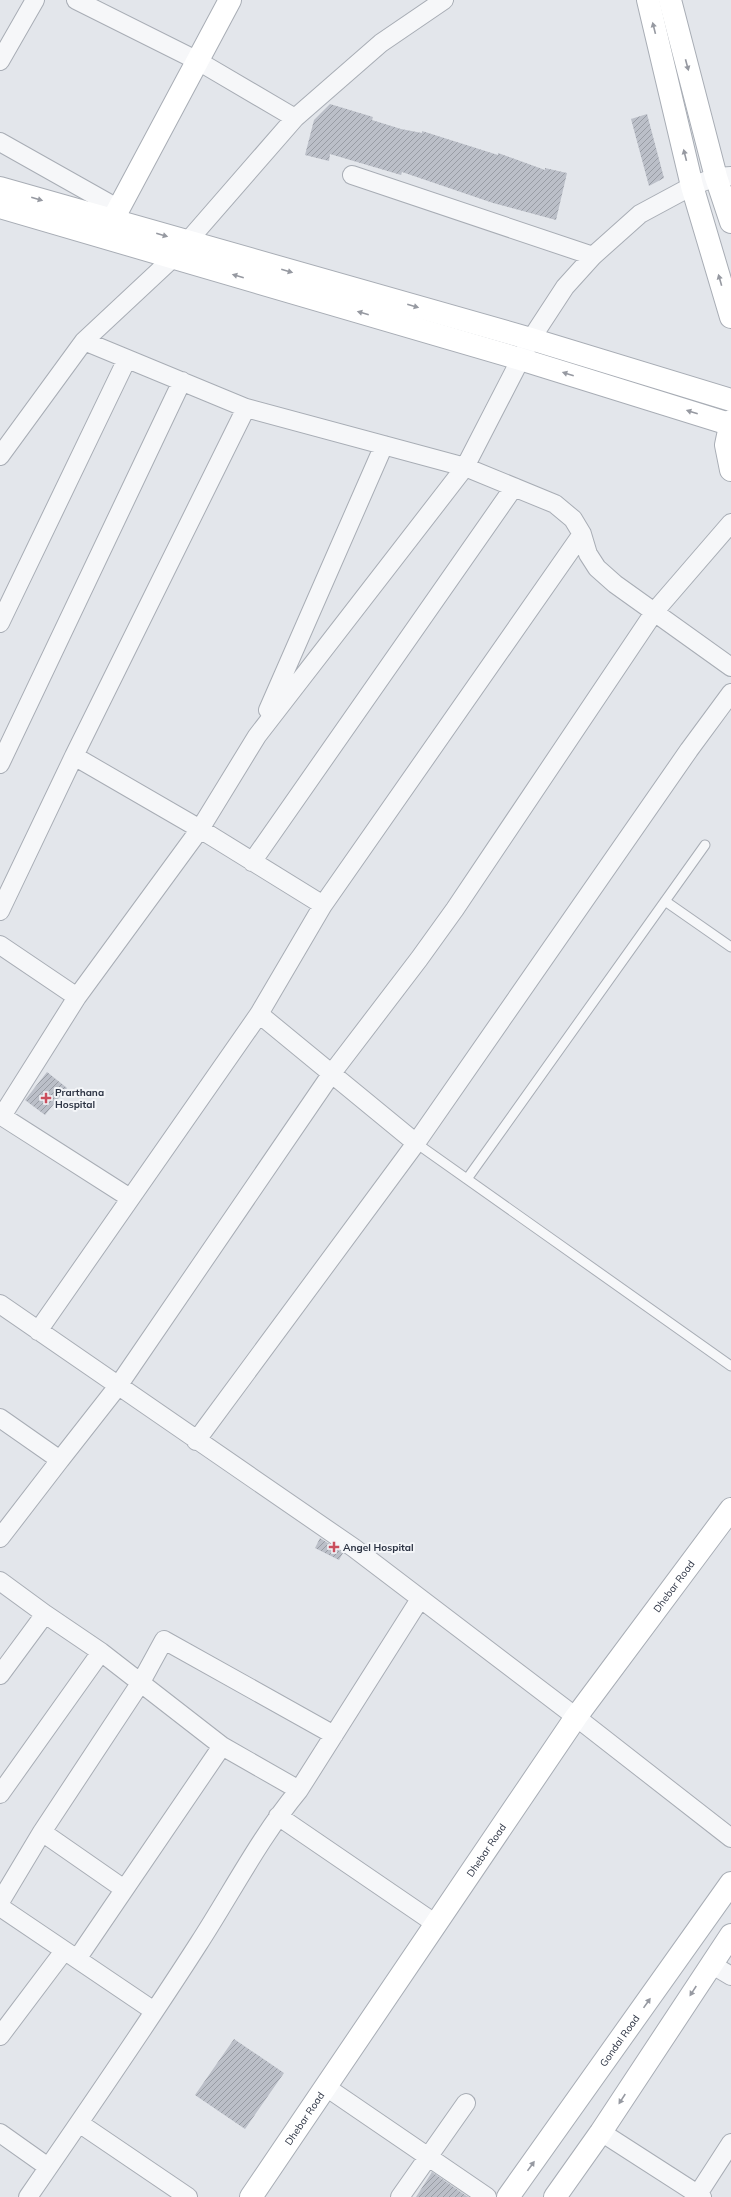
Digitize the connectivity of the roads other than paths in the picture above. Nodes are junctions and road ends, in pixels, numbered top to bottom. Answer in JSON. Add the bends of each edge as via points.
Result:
{"nodes":[{"id":1,"x":35,"y":0,"type":"edge"},
{"id":2,"x":76,"y":0,"type":"edge"},
{"id":3,"x":230,"y":0,"type":"edge"},
{"id":4,"x":444,"y":0,"type":"edge"},
{"id":5,"x":648,"y":0,"type":"edge"},
{"id":6,"x":670,"y":0,"type":"edge"},
{"id":7,"x":0,"y":61,"type":"edge"},
{"id":8,"x":198,"y":61,"type":"junction"},
{"id":9,"x":295,"y":118,"type":"junction"},
{"id":10,"x":0,"y":142,"type":"edge"},
{"id":11,"x":352,"y":175,"type":"dead end"},
{"id":12,"x":723,"y":177,"type":"edge"},
{"id":13,"x":692,"y":186,"type":"junction"},
{"id":14,"x":0,"y":188,"type":"edge"},
{"id":15,"x":0,"y":207,"type":"edge"},
{"id":16,"x":112,"y":222,"type":"junction"},
{"id":17,"x":731,"y":222,"type":"edge"},
{"id":18,"x":181,"y":250,"type":"junction"},
{"id":19,"x":593,"y":256,"type":"junction"},
{"id":20,"x":731,"y":317,"type":"edge"},
{"id":21,"x":531,"y":339,"type":"junction"},
{"id":22,"x":84,"y":341,"type":"junction"},
{"id":23,"x":127,"y":359,"type":"junction"},
{"id":24,"x":520,"y":359,"type":"junction"},
{"id":25,"x":182,"y":381,"type":"junction"},
{"id":26,"x":731,"y":400,"type":"edge"},
{"id":27,"x":246,"y":408,"type":"junction"},
{"id":28,"x":730,"y":422,"type":"edge"},
{"id":29,"x":384,"y":445,"type":"junction"},
{"id":30,"x":0,"y":456,"type":"edge"},
{"id":31,"x":464,"y":466,"type":"junction"},
{"id":32,"x":731,"y":470,"type":"edge"},
{"id":33,"x":514,"y":487,"type":"junction"},
{"id":34,"x":731,"y":523,"type":"edge"},
{"id":35,"x":582,"y":534,"type":"junction"},
{"id":36,"x":655,"y":611,"type":"junction"},
{"id":37,"x":0,"y":623,"type":"edge"},
{"id":38,"x":731,"y":666,"type":"edge"},
{"id":39,"x":731,"y":693,"type":"edge"},
{"id":40,"x":257,"y":736,"type":"junction"},
{"id":41,"x":74,"y":756,"type":"junction"},
{"id":42,"x":0,"y":764,"type":"edge"},
{"id":43,"x":200,"y":829,"type":"junction"},
{"id":44,"x":705,"y":845,"type":"dead end"},
{"id":45,"x":252,"y":862,"type":"junction"},
{"id":46,"x":665,"y":901,"type":"junction"},
{"id":47,"x":323,"y":905,"type":"junction"},
{"id":48,"x":0,"y":911,"type":"edge"},
{"id":49,"x":0,"y":945,"type":"edge"},
{"id":50,"x":731,"y":947,"type":"edge"},
{"id":51,"x":77,"y":996,"type":"junction"},
{"id":52,"x":258,"y":1014,"type":"junction"},
{"id":53,"x":332,"y":1073,"type":"junction"},
{"id":54,"x":1,"y":1115,"type":"edge"},
{"id":55,"x":416,"y":1143,"type":"junction"},
{"id":56,"x":467,"y":1179,"type":"junction"},
{"id":57,"x":130,"y":1198,"type":"junction"},
{"id":58,"x":0,"y":1304,"type":"edge"},
{"id":59,"x":38,"y":1331,"type":"junction"},
{"id":60,"x":731,"y":1366,"type":"edge"},
{"id":61,"x":118,"y":1386,"type":"junction"},
{"id":62,"x":0,"y":1418,"type":"edge"},
{"id":63,"x":196,"y":1441,"type":"junction"},
{"id":64,"x":60,"y":1460,"type":"junction"},
{"id":65,"x":731,"y":1509,"type":"edge"},
{"id":66,"x":0,"y":1538,"type":"edge"},
{"id":67,"x":0,"y":1581,"type":"edge"},
{"id":68,"x":420,"y":1599,"type":"junction"},
{"id":69,"x":45,"y":1614,"type":"junction"},
{"id":70,"x":101,"y":1652,"type":"junction"},
{"id":71,"x":0,"y":1676,"type":"edge"},
{"id":72,"x":141,"y":1682,"type":"junction"},
{"id":73,"x":576,"y":1717,"type":"junction"},
{"id":74,"x":334,"y":1735,"type":"junction"},
{"id":75,"x":222,"y":1746,"type":"junction"},
{"id":76,"x":298,"y":1790,"type":"junction"},
{"id":77,"x":0,"y":1794,"type":"edge"},
{"id":78,"x":278,"y":1816,"type":"junction"},
{"id":79,"x":42,"y":1832,"type":"junction"},
{"id":80,"x":731,"y":1838,"type":"edge"},
{"id":81,"x":731,"y":1883,"type":"edge"},
{"id":82,"x":124,"y":1889,"type":"junction"},
{"id":83,"x":0,"y":1902,"type":"edge"},
{"id":84,"x":0,"y":1907,"type":"edge"},
{"id":85,"x":436,"y":1924,"type":"junction"},
{"id":86,"x":731,"y":1935,"type":"edge"},
{"id":87,"x":70,"y":1955,"type":"junction"},
{"id":88,"x":711,"y":1964,"type":"junction"},
{"id":89,"x":731,"y":1976,"type":"edge"},
{"id":90,"x":154,"y":2011,"type":"junction"},
{"id":91,"x":0,"y":2036,"type":"edge"},
{"id":92,"x":326,"y":2087,"type":"junction"},
{"id":93,"x":466,"y":2103,"type":"dead end"},
{"id":94,"x":79,"y":2123,"type":"junction"},
{"id":95,"x":601,"y":2132,"type":"junction"},
{"id":96,"x":0,"y":2133,"type":"edge"},
{"id":97,"x":731,"y":2143,"type":"edge"},
{"id":98,"x":428,"y":2157,"type":"junction"},
{"id":99,"x":48,"y":2167,"type":"junction"},
{"id":100,"x":700,"y":2196,"type":"edge"},
{"id":101,"x":28,"y":2197,"type":"edge"},
{"id":102,"x":188,"y":2197,"type":"edge"},
{"id":103,"x":251,"y":2197,"type":"edge"},
{"id":104,"x":400,"y":2197,"type":"edge"},
{"id":105,"x":487,"y":2197,"type":"edge"},
{"id":106,"x":508,"y":2197,"type":"edge"},
{"id":107,"x":555,"y":2197,"type":"edge"}],
"edges":[{"from":1,"to":7,"type":"street"},
{"from":2,"to":8,"type":"street"},
{"from":3,"to":8,"type":"main road"},
{"from":4,"to":9,"type":"street","via":[[381,43]]},
{"from":13,"to":5,"type":"main road","one_way":true},
{"from":6,"to":12,"type":"main road","one_way":true},
{"from":8,"to":9,"type":"street"},
{"from":8,"to":16,"type":"main road"},
{"from":9,"to":18,"type":"street"},
{"from":10,"to":16,"type":"street"},
{"from":11,"to":19,"type":"street"},
{"from":12,"to":13,"type":"street"},
{"from":12,"to":17,"type":"main road"},
{"from":13,"to":19,"type":"street","via":[[640,214]]},
{"from":20,"to":13,"type":"main road","one_way":true},
{"from":14,"to":16,"type":"main road","one_way":true},
{"from":15,"to":16,"type":"main road"},
{"from":16,"to":18,"type":"main road"},
{"from":18,"to":21,"type":"main road","one_way":true},
{"from":18,"to":22,"type":"street"},
{"from":24,"to":18,"type":"main road","one_way":true},
{"from":19,"to":21,"type":"street","via":[[555,300]]},
{"from":21,"to":24,"type":"street"},
{"from":21,"to":26,"type":"main road"},
{"from":22,"to":23,"type":"street"},
{"from":22,"to":30,"type":"street"},
{"from":23,"to":25,"type":"street"},
{"from":23,"to":37,"type":"street"},
{"from":28,"to":24,"type":"main road","one_way":true},
{"from":24,"to":31,"type":"street"},
{"from":25,"to":27,"type":"street"},
{"from":25,"to":42,"type":"street"},
{"from":27,"to":29,"type":"street"},
{"from":27,"to":41,"type":"street"},
{"from":28,"to":32,"type":"main road","via":[[726,444]]},
{"from":29,"to":31,"type":"street"},
{"from":29,"to":40,"type":"street"},
{"from":31,"to":33,"type":"street"},
{"from":31,"to":40,"type":"street"},
{"from":33,"to":35,"type":"street","via":[[555,504],[573,519]]},
{"from":33,"to":45,"type":"street"},
{"from":34,"to":36,"type":"street"},
{"from":35,"to":36,"type":"street","via":[[588,554],[597,568],[615,584]]},
{"from":35,"to":47,"type":"street"},
{"from":36,"to":38,"type":"street"},
{"from":36,"to":53,"type":"street","via":[[455,909]]},
{"from":39,"to":55,"type":"street"},
{"from":40,"to":43,"type":"street"},
{"from":41,"to":43,"type":"street"},
{"from":41,"to":48,"type":"street"},
{"from":43,"to":45,"type":"street"},
{"from":43,"to":51,"type":"street"},
{"from":44,"to":46,"type":"lane"},
{"from":45,"to":47,"type":"street"},
{"from":46,"to":50,"type":"lane"},
{"from":46,"to":56,"type":"lane"},
{"from":47,"to":52,"type":"street"},
{"from":49,"to":51,"type":"street"},
{"from":51,"to":54,"type":"street"},
{"from":52,"to":53,"type":"street"},
{"from":52,"to":57,"type":"street"},
{"from":53,"to":55,"type":"street"},
{"from":53,"to":61,"type":"street"},
{"from":54,"to":57,"type":"street"},
{"from":55,"to":56,"type":"lane"},
{"from":55,"to":63,"type":"street"},
{"from":56,"to":60,"type":"lane"},
{"from":57,"to":59,"type":"street"},
{"from":58,"to":59,"type":"street"},
{"from":59,"to":61,"type":"street"},
{"from":61,"to":63,"type":"street"},
{"from":61,"to":64,"type":"street"},
{"from":62,"to":64,"type":"street"},
{"from":63,"to":68,"type":"street","via":[[354,1548]]},
{"from":64,"to":66,"type":"street"},
{"from":65,"to":73,"type":"main road","name":"Dhebar Road"},
{"from":67,"to":69,"type":"street"},
{"from":68,"to":73,"type":"street"},
{"from":68,"to":74,"type":"street"},
{"from":69,"to":70,"type":"street"},
{"from":69,"to":71,"type":"street"},
{"from":70,"to":72,"type":"street"},
{"from":70,"to":77,"type":"street"},
{"from":72,"to":74,"type":"street","via":[[164,1640]]},
{"from":72,"to":75,"type":"street"},
{"from":72,"to":79,"type":"street"},
{"from":73,"to":80,"type":"street"},
{"from":73,"to":85,"type":"main road","name":"Dhebar Road"},
{"from":74,"to":76,"type":"street"},
{"from":75,"to":76,"type":"street"},
{"from":75,"to":82,"type":"street"},
{"from":76,"to":78,"type":"street"},
{"from":78,"to":85,"type":"street"},
{"from":78,"to":90,"type":"street"},
{"from":79,"to":82,"type":"street"},
{"from":79,"to":83,"type":"street"},
{"from":106,"to":81,"type":"main road","name":"Gondal Road","one_way":true},
{"from":82,"to":87,"type":"street"},
{"from":84,"to":87,"type":"street"},
{"from":85,"to":92,"type":"main road","name":"Dhebar Road"},
{"from":86,"to":88,"type":"main road"},
{"from":87,"to":90,"type":"street"},
{"from":87,"to":91,"type":"street"},
{"from":88,"to":89,"type":"street"},
{"from":88,"to":95,"type":"main road","one_way":true},
{"from":90,"to":94,"type":"street"},
{"from":92,"to":98,"type":"street"},
{"from":92,"to":103,"type":"main road","name":"Dhebar Road"},
{"from":93,"to":98,"type":"street"},
{"from":94,"to":99,"type":"street"},
{"from":94,"to":102,"type":"street"},
{"from":95,"to":100,"type":"street"},
{"from":95,"to":107,"type":"main road"},
{"from":96,"to":99,"type":"street"},
{"from":97,"to":100,"type":"street"},
{"from":98,"to":104,"type":"street"},
{"from":98,"to":105,"type":"street"},
{"from":99,"to":101,"type":"street"}]}
